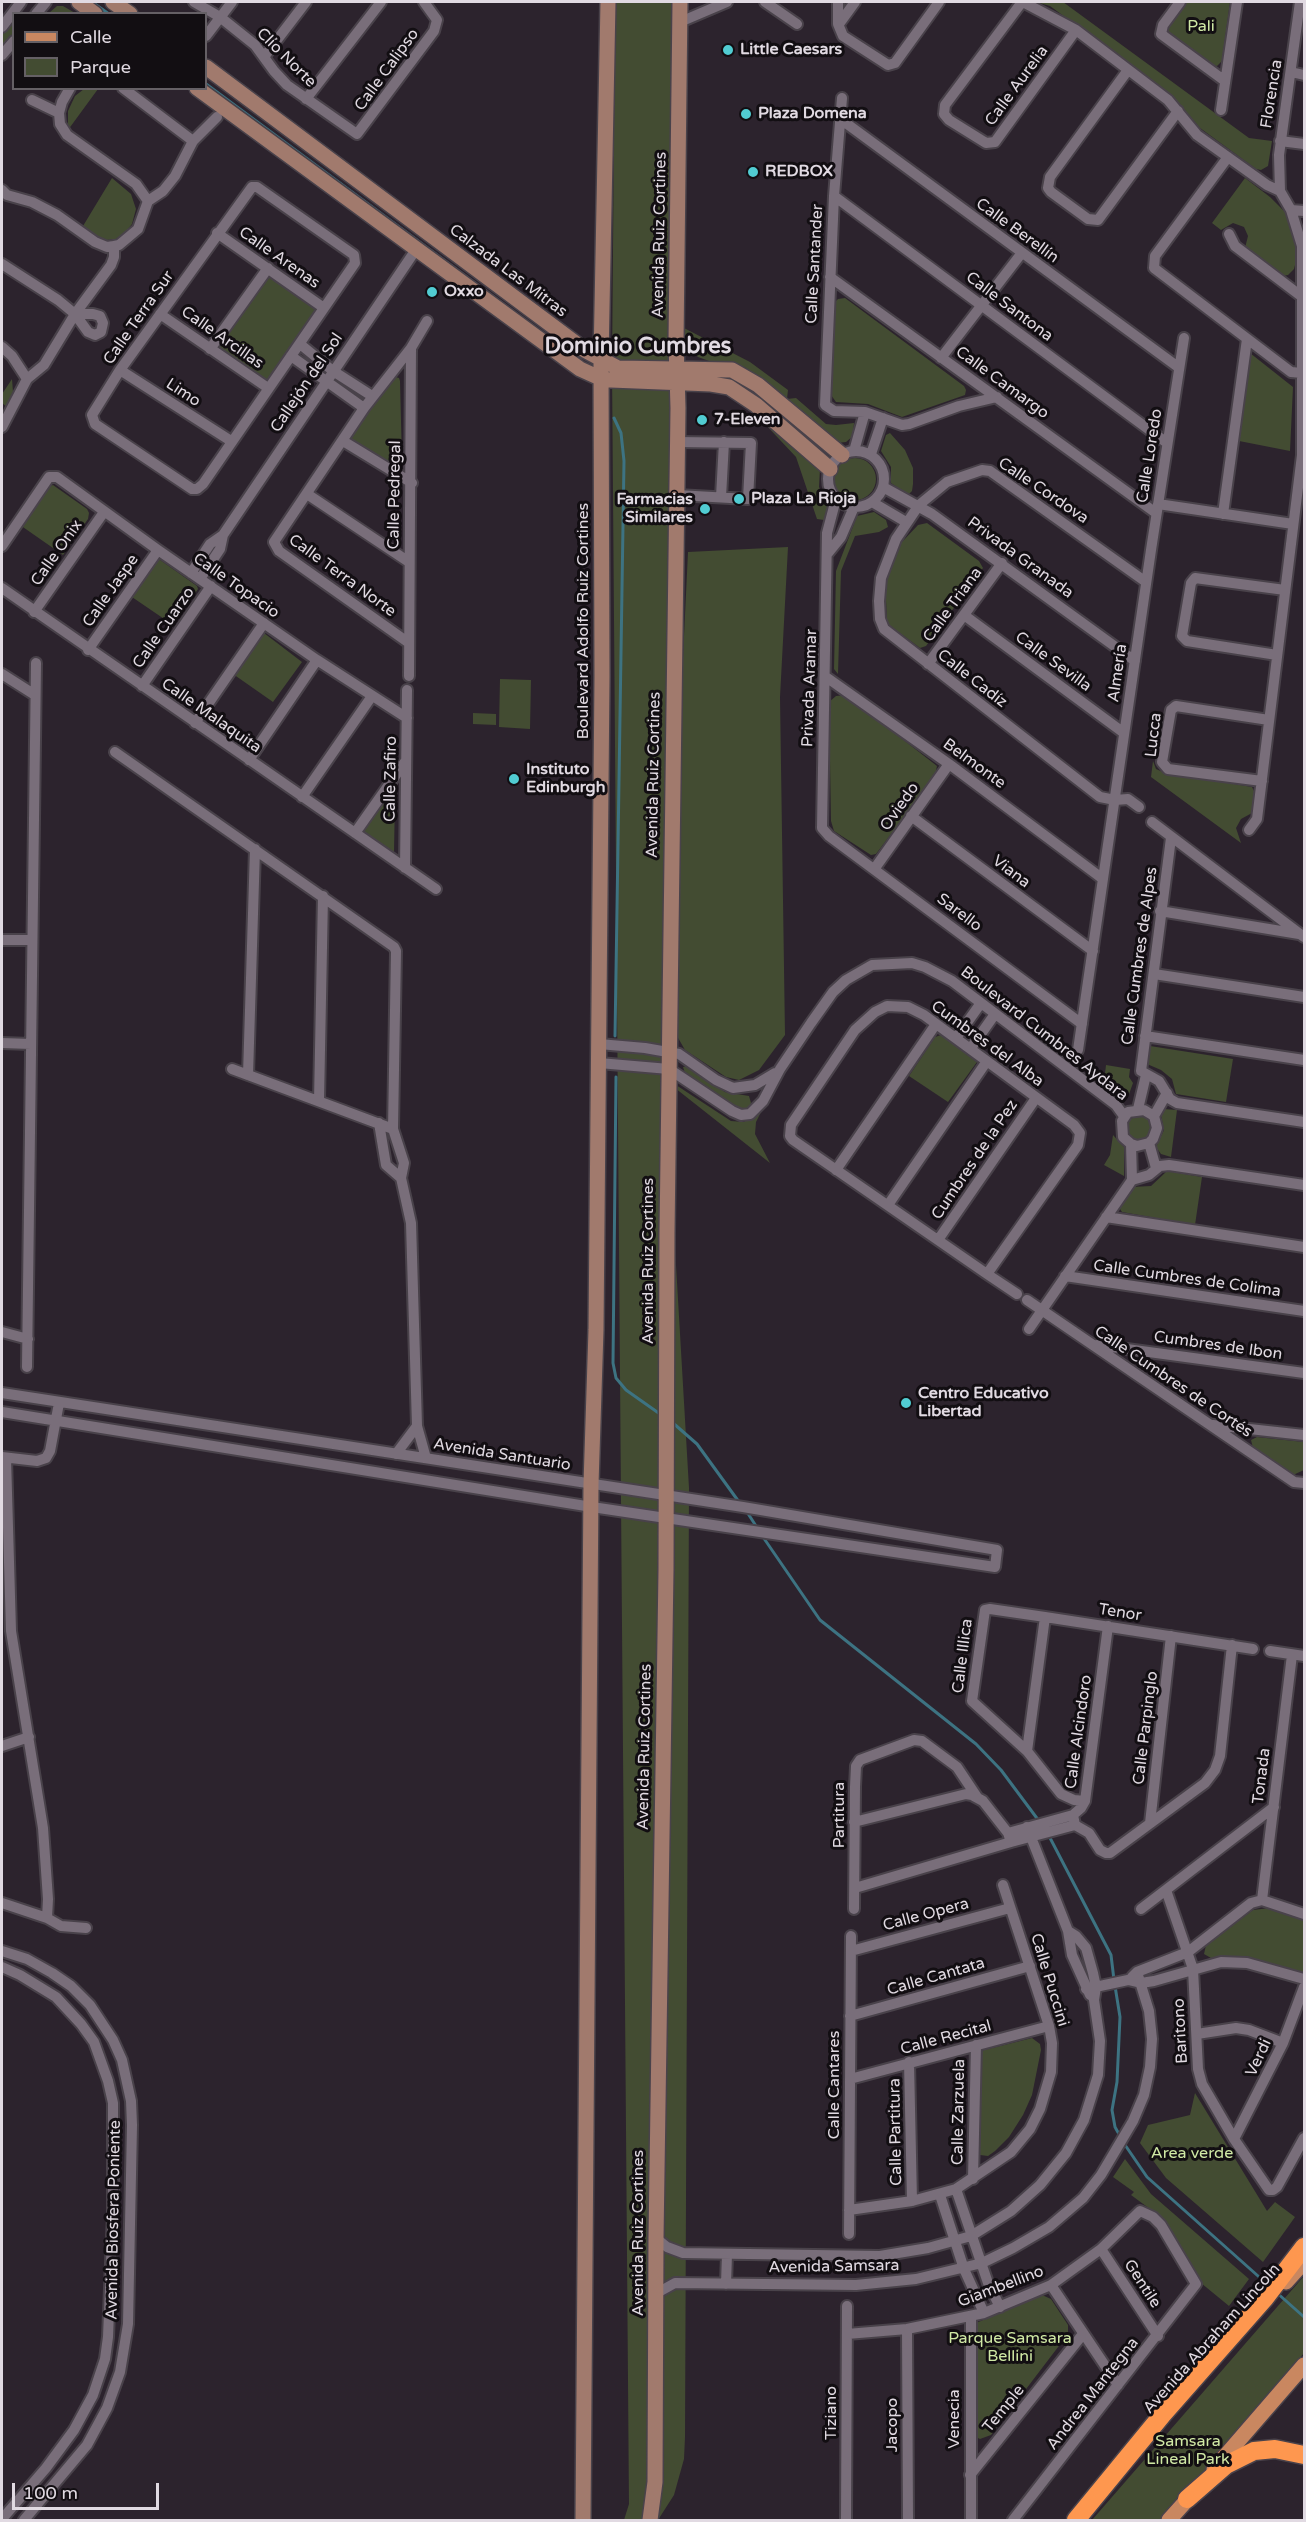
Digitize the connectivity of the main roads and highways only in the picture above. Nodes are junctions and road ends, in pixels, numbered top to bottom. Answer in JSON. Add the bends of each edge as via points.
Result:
{"nodes":[{"id":1,"x":79,"y":2,"type":"edge"},
{"id":2,"x":112,"y":2,"type":"edge"},
{"id":3,"x":608,"y":2,"type":"edge"},
{"id":4,"x":680,"y":2,"type":"edge"},
{"id":5,"x":92,"y":12,"type":"edge"},
{"id":6,"x":127,"y":12,"type":"edge"},
{"id":7,"x":207,"y":68,"type":"edge"},
{"id":8,"x":200,"y":90,"type":"edge"},
{"id":9,"x":676,"y":342,"type":"junction"},
{"id":10,"x":601,"y":359,"type":"junction"},
{"id":11,"x":704,"y":369,"type":"junction"},
{"id":12,"x":677,"y":376,"type":"junction"},
{"id":13,"x":602,"y":379,"type":"junction"},
{"id":14,"x":705,"y":384,"type":"junction"},
{"id":15,"x":767,"y":392,"type":"junction"},
{"id":16,"x":756,"y":405,"type":"junction"},
{"id":17,"x":678,"y":408,"type":"junction"},
{"id":18,"x":805,"y":424,"type":"junction"},
{"id":19,"x":793,"y":437,"type":"junction"},
{"id":20,"x":848,"y":453,"type":"road end"},
{"id":21,"x":830,"y":469,"type":"road end"},
{"id":22,"x":1305,"y":2247,"type":"edge"},
{"id":23,"x":1305,"y":2262,"type":"edge"},
{"id":24,"x":1305,"y":2365,"type":"edge"},
{"id":25,"x":1305,"y":2455,"type":"edge"},
{"id":26,"x":1188,"y":2499,"type":"junction"},
{"id":27,"x":583,"y":2520,"type":"edge"},
{"id":28,"x":650,"y":2520,"type":"edge"},
{"id":29,"x":1076,"y":2520,"type":"edge"},
{"id":30,"x":1169,"y":2520,"type":"edge"}],
"edges":[{"from":1,"to":5,"type":"main road"},
{"from":2,"to":6,"type":"main road"},
{"from":3,"to":10,"type":"main road"},
{"from":4,"to":9,"type":"main road","name":"Avenida Ruiz Cortines"},
{"from":7,"to":10,"type":"main road","name":"Calzada Las Mitras","via":[[566,338]]},
{"from":8,"to":13,"type":"main road","name":"Calzada Las Mitras","via":[[580,369]]},
{"from":9,"to":11,"type":"main road"},
{"from":9,"to":12,"type":"main road","name":"Avenida Ruiz Cortines"},
{"from":10,"to":12,"type":"main road","name":"Calzada Las Mitras","via":[[618,368]]},
{"from":10,"to":13,"type":"main road"},
{"from":11,"to":12,"type":"main road","name":"Calzada Las Mitras"},
{"from":11,"to":14,"type":"main road"},
{"from":11,"to":15,"type":"main road","name":"Calzada Las Mitras","via":[[732,370]]},
{"from":12,"to":13,"type":"main road","name":"Calzada Las Mitras"},
{"from":12,"to":14,"type":"main road","name":"Calzada Las Mitras"},
{"from":12,"to":17,"type":"main road","name":"Avenida Ruiz Cortines"},
{"from":13,"to":27,"type":"main road","name":"Boulevard Adolfo Ruiz Cortines"},
{"from":14,"to":16,"type":"main road","name":"Calzada Las Mitras","via":[[738,391]]},
{"from":14,"to":17,"type":"main road"},
{"from":15,"to":16,"type":"main road"},
{"from":15,"to":18,"type":"main road","name":"Calzada Las Mitras"},
{"from":16,"to":19,"type":"main road","name":"Calzada Las Mitras"},
{"from":17,"to":28,"type":"main road","name":"Avenida Ruiz Cortines","via":[[655,2482]]},
{"from":18,"to":19,"type":"main road"},
{"from":18,"to":20,"type":"main road","name":"Calzada Las Mitras"},
{"from":19,"to":21,"type":"main road","name":"Calzada Las Mitras"},
{"from":22,"to":29,"type":"highway"},
{"from":23,"to":29,"type":"main road","name":"Avenida Abraham Lincoln"},
{"from":24,"to":26,"type":"main road"},
{"from":25,"to":26,"type":"highway","via":[[1275,2449],[1254,2451],[1226,2465]]},
{"from":26,"to":30,"type":"main road"}]}
